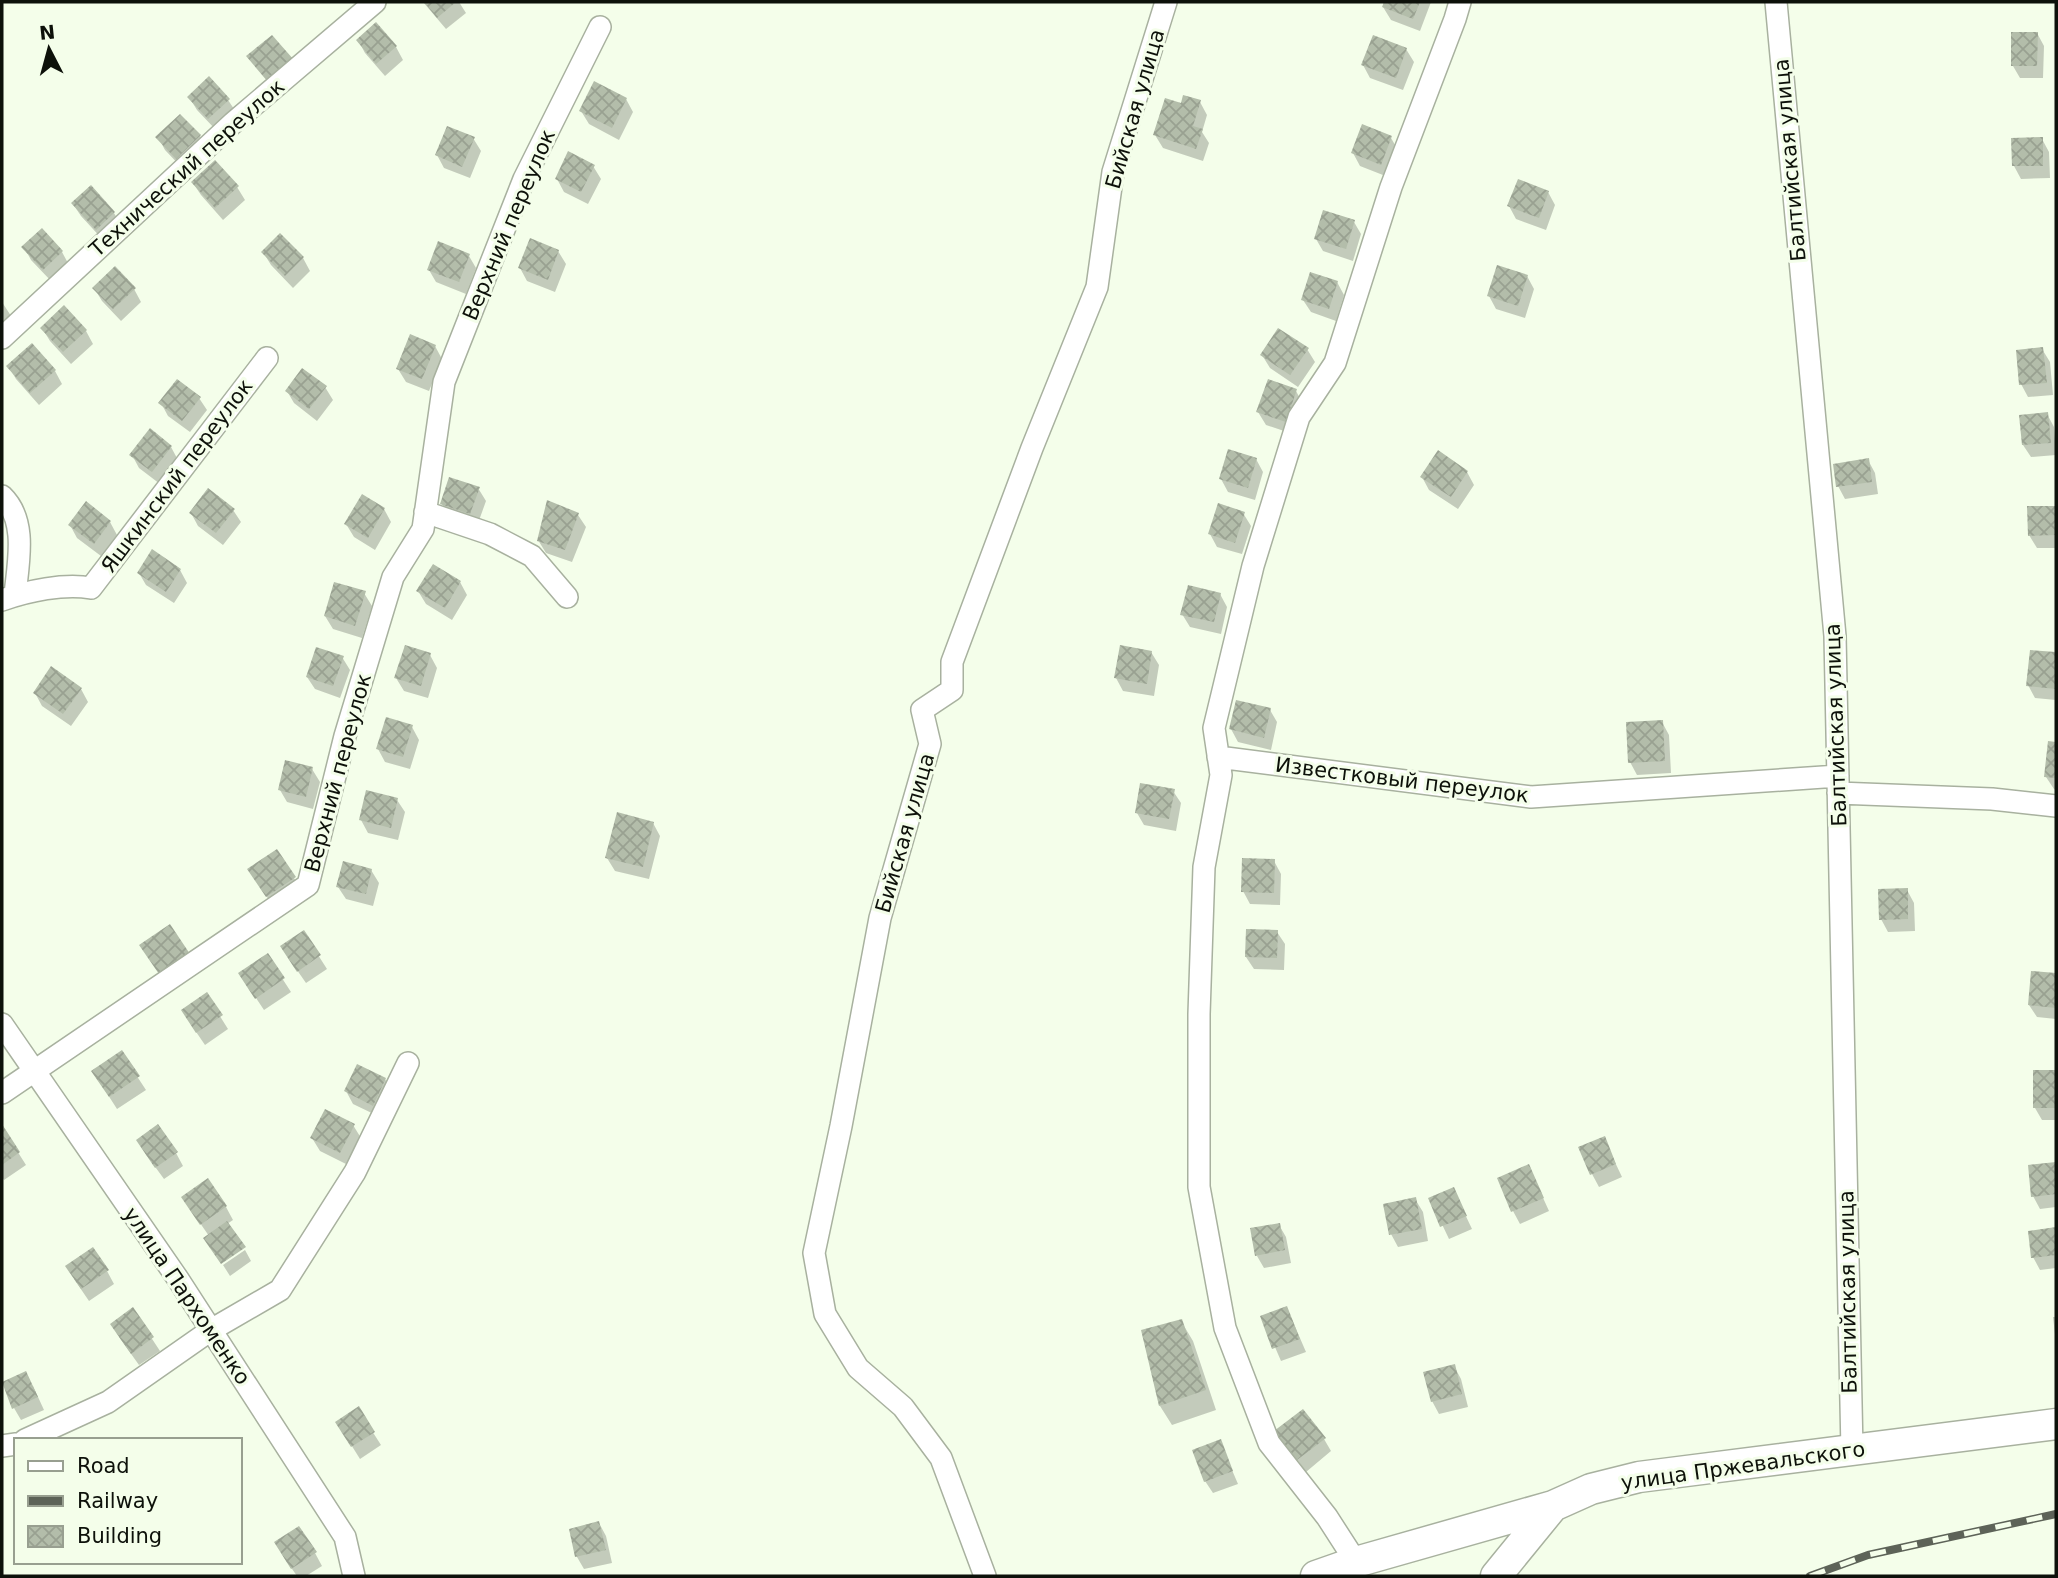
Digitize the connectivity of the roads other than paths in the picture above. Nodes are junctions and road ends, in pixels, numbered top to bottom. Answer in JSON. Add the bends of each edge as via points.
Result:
{"nodes":[{"id":1,"x":375,"y":2,"type":"edge"},
{"id":2,"x":1166,"y":2,"type":"edge"},
{"id":3,"x":1460,"y":2,"type":"edge"},
{"id":4,"x":1776,"y":2,"type":"edge"},
{"id":5,"x":600,"y":27,"type":"dead end"},
{"id":6,"x":2,"y":338,"type":"edge"},
{"id":7,"x":267,"y":358,"type":"dead end"},
{"id":8,"x":2,"y":496,"type":"edge"},
{"id":9,"x":425,"y":512,"type":"junction"},
{"id":10,"x":567,"y":597,"type":"dead end"},
{"id":11,"x":8,"y":598,"type":"edge"},
{"id":12,"x":1218,"y":757,"type":"junction"},
{"id":13,"x":1838,"y":784,"type":"junction"},
{"id":14,"x":2056,"y":806,"type":"edge"},
{"id":15,"x":2,"y":1024,"type":"edge"},
{"id":16,"x":408,"y":1063,"type":"dead end"},
{"id":17,"x":34,"y":1071,"type":"junction"},
{"id":18,"x":2,"y":1093,"type":"edge"},
{"id":19,"x":211,"y":1330,"type":"junction"},
{"id":20,"x":2056,"y":1424,"type":"edge"},
{"id":21,"x":29,"y":1438,"type":"edge"},
{"id":22,"x":1852,"y":1451,"type":"junction"},
{"id":23,"x":1553,"y":1506,"type":"junction"},
{"id":24,"x":1356,"y":1562,"type":"junction"},
{"id":25,"x":354,"y":1576,"type":"edge"},
{"id":26,"x":985,"y":1576,"type":"edge"},
{"id":27,"x":1316,"y":1576,"type":"edge"},
{"id":28,"x":1496,"y":1576,"type":"edge"}],
"edges":[{"from":1,"to":6,"type":"street","name":"Технический переулок","via":[[233,123]]},
{"from":2,"to":26,"type":"street","name":"Бийская улица","via":[[1113,172],[1097,287],[952,662],[952,690],[922,710],[930,744],[880,918],[814,1253],[825,1314],[858,1368],[903,1406],[941,1458]]},
{"from":3,"to":12,"type":"street","via":[[1391,187],[1335,363],[1299,417],[1253,566],[1214,728]]},
{"from":4,"to":13,"type":"street","name":"Балтийская улица","via":[[1835,636]]},
{"from":5,"to":9,"type":"street","name":"Верхний переулок","via":[[524,179],[444,383]]},
{"from":7,"to":11,"type":"street","name":"Яшкинский переулок","via":[[91,588],[78,586]]},
{"from":8,"to":11,"type":"street","via":[[12,506],[20,541]]},
{"from":9,"to":10,"type":"street","via":[[490,534],[532,556]]},
{"from":9,"to":17,"type":"street","name":"Верхний переулок","via":[[423,528],[393,578],[345,736],[308,885]]},
{"from":12,"to":13,"type":"street","name":"Известковый переулок","via":[[1531,797]]},
{"from":12,"to":24,"type":"street","via":[[1221,775],[1204,867],[1199,1187],[1225,1328],[1269,1443]]},
{"from":13,"to":14,"type":"street","name":"Известковый переулок"},
{"from":13,"to":22,"type":"street","name":"Балтийская улица"},
{"from":15,"to":17,"type":"street","name":"улица Пархоменко"},
{"from":16,"to":19,"type":"street","via":[[355,1172],[280,1290]]},
{"from":17,"to":18,"type":"street","name":"Верхний переулок"},
{"from":17,"to":19,"type":"street","name":"улица Пархоменко"},
{"from":19,"to":21,"type":"street","via":[[108,1402]]},
{"from":19,"to":25,"type":"street","name":"улица Пархоменко","via":[[345,1537]]},
{"from":20,"to":22,"type":"main road","name":"улица Пржевальского"},
{"from":22,"to":23,"type":"main road","name":"улица Пржевальского","via":[[1639,1477],[1591,1489]]},
{"from":23,"to":24,"type":"main road","name":"улица Пржевальского"},
{"from":23,"to":28,"type":"main road"},
{"from":24,"to":27,"type":"main road","name":"улица Пржевальского"}]}
